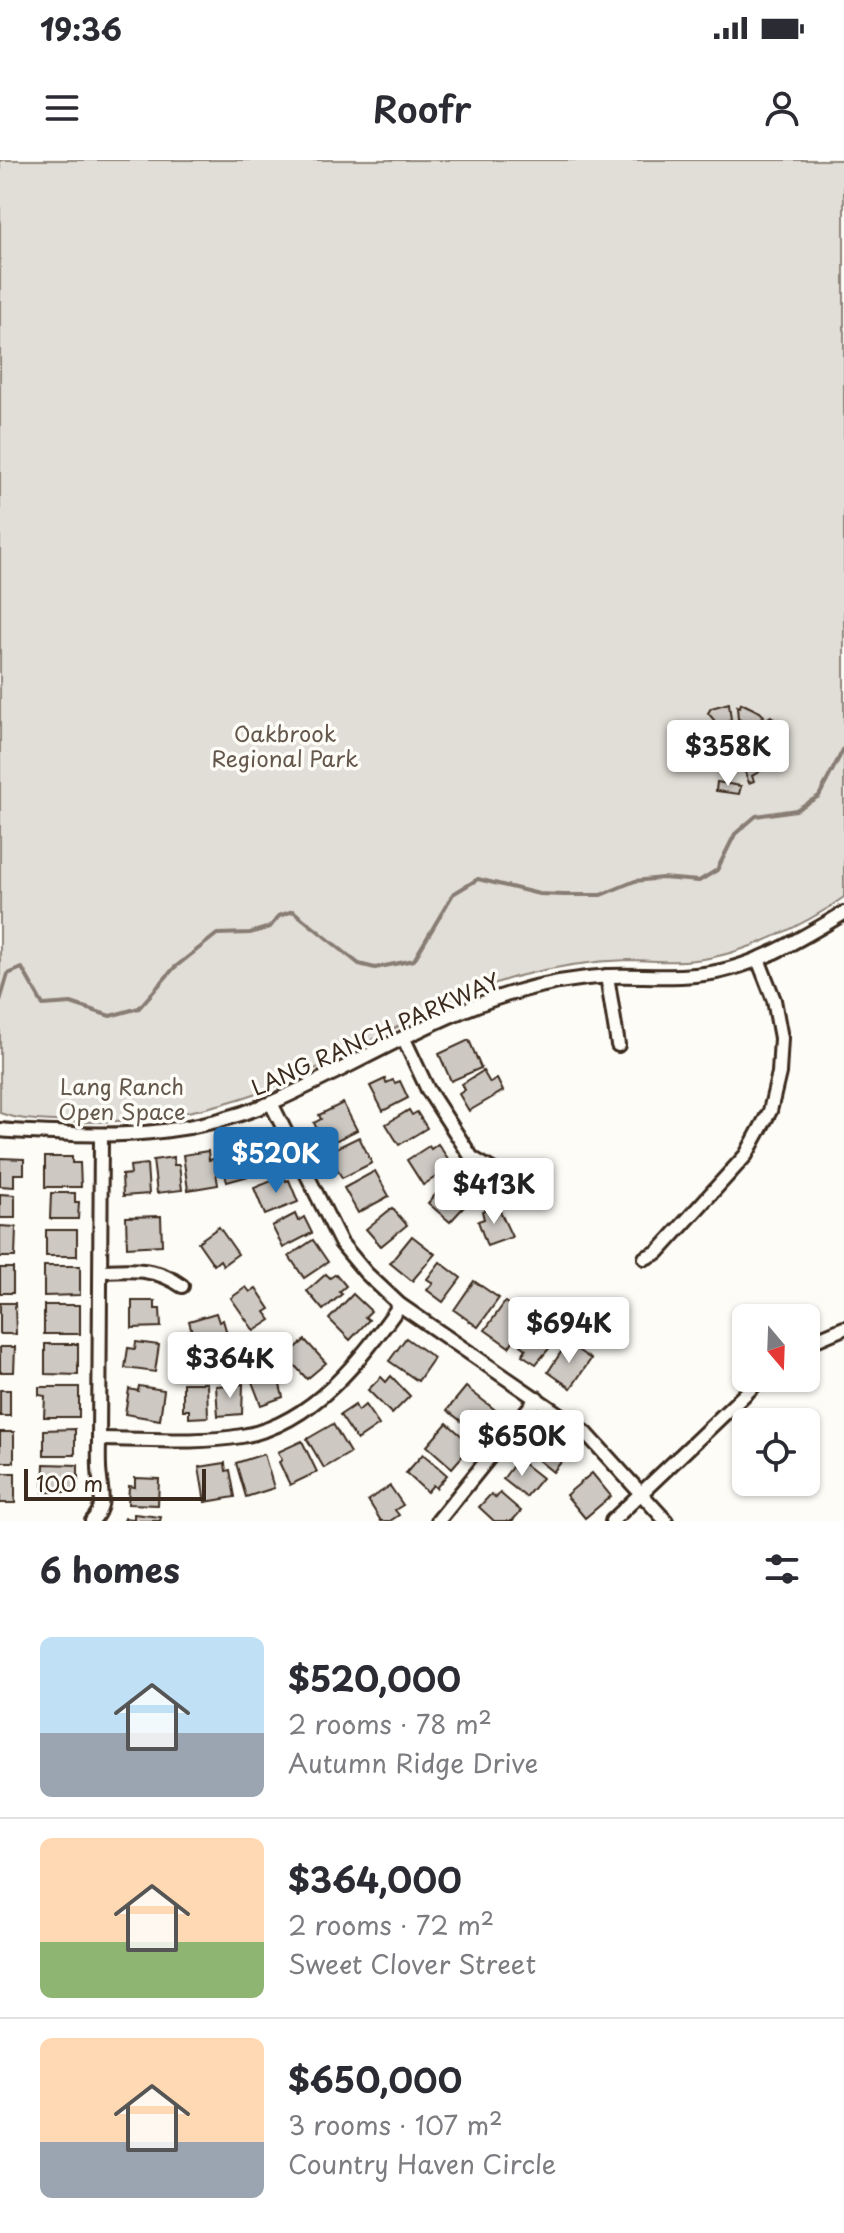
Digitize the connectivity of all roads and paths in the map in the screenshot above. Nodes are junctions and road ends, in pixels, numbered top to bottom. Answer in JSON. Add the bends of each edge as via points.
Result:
{"nodes":[{"id":1,"x":844,"y":913,"type":"edge"},
{"id":2,"x":758,"y":959,"type":"junction"},
{"id":3,"x":607,"y":976,"type":"junction"},
{"id":4,"x":404,"y":1039,"type":"junction"},
{"id":5,"x":618,"y":1045,"type":"dead end"},
{"id":6,"x":271,"y":1103,"type":"junction"},
{"id":7,"x":0,"y":1130,"type":"edge"},
{"id":8,"x":101,"y":1136,"type":"junction"},
{"id":9,"x":496,"y":1172,"type":"dead end"},
{"id":10,"x":645,"y":1258,"type":"dead end"},
{"id":11,"x":101,"y":1271,"type":"junction"},
{"id":12,"x":182,"y":1286,"type":"dead end"},
{"id":13,"x":400,"y":1305,"type":"junction"},
{"id":14,"x":844,"y":1328,"type":"edge"},
{"id":15,"x":820,"y":1338,"type":"edge"},
{"id":16,"x":747,"y":1392,"type":"edge"},
{"id":17,"x":537,"y":1398,"type":"junction"},
{"id":18,"x":99,"y":1439,"type":"junction"},
{"id":19,"x":642,"y":1493,"type":"junction"},
{"id":20,"x":92,"y":1521,"type":"edge"},
{"id":21,"x":438,"y":1521,"type":"edge"},
{"id":22,"x":612,"y":1521,"type":"edge"},
{"id":23,"x":666,"y":1521,"type":"edge"}],
"edges":[{"from":1,"to":2,"type":"street","name":"LANG RANCH PARKWAY"},
{"from":2,"to":3,"type":"street","name":"LANG RANCH PARKWAY","via":[[696,975]]},
{"from":2,"to":10,"type":"street","via":[[781,1038],[770,1111],[739,1163],[671,1239]]},
{"from":3,"to":4,"type":"street","name":"LANG RANCH PARKWAY","via":[[509,994]]},
{"from":3,"to":5,"type":"street"},
{"from":4,"to":6,"type":"street","name":"LANG RANCH PARKWAY"},
{"from":4,"to":9,"type":"street","via":[[428,1090],[472,1158]]},
{"from":6,"to":8,"type":"street","name":"LANG RANCH PARKWAY","via":[[186,1129]]},
{"from":6,"to":13,"type":"street","via":[[341,1243]]},
{"from":7,"to":8,"type":"street","name":"LANG RANCH PARKWAY"},
{"from":8,"to":11,"type":"street"},
{"from":11,"to":12,"type":"street","via":[[154,1272]]},
{"from":11,"to":18,"type":"street"},
{"from":13,"to":17,"type":"street"},
{"from":13,"to":18,"type":"street","via":[[341,1379],[277,1425],[215,1440]]},
{"from":14,"to":15,"type":"street"},
{"from":16,"to":19,"type":"street"},
{"from":17,"to":19,"type":"street","via":[[586,1433]]},
{"from":17,"to":21,"type":"street"},
{"from":18,"to":20,"type":"street","via":[[102,1502]]},
{"from":19,"to":22,"type":"street"},
{"from":19,"to":23,"type":"street"}]}
